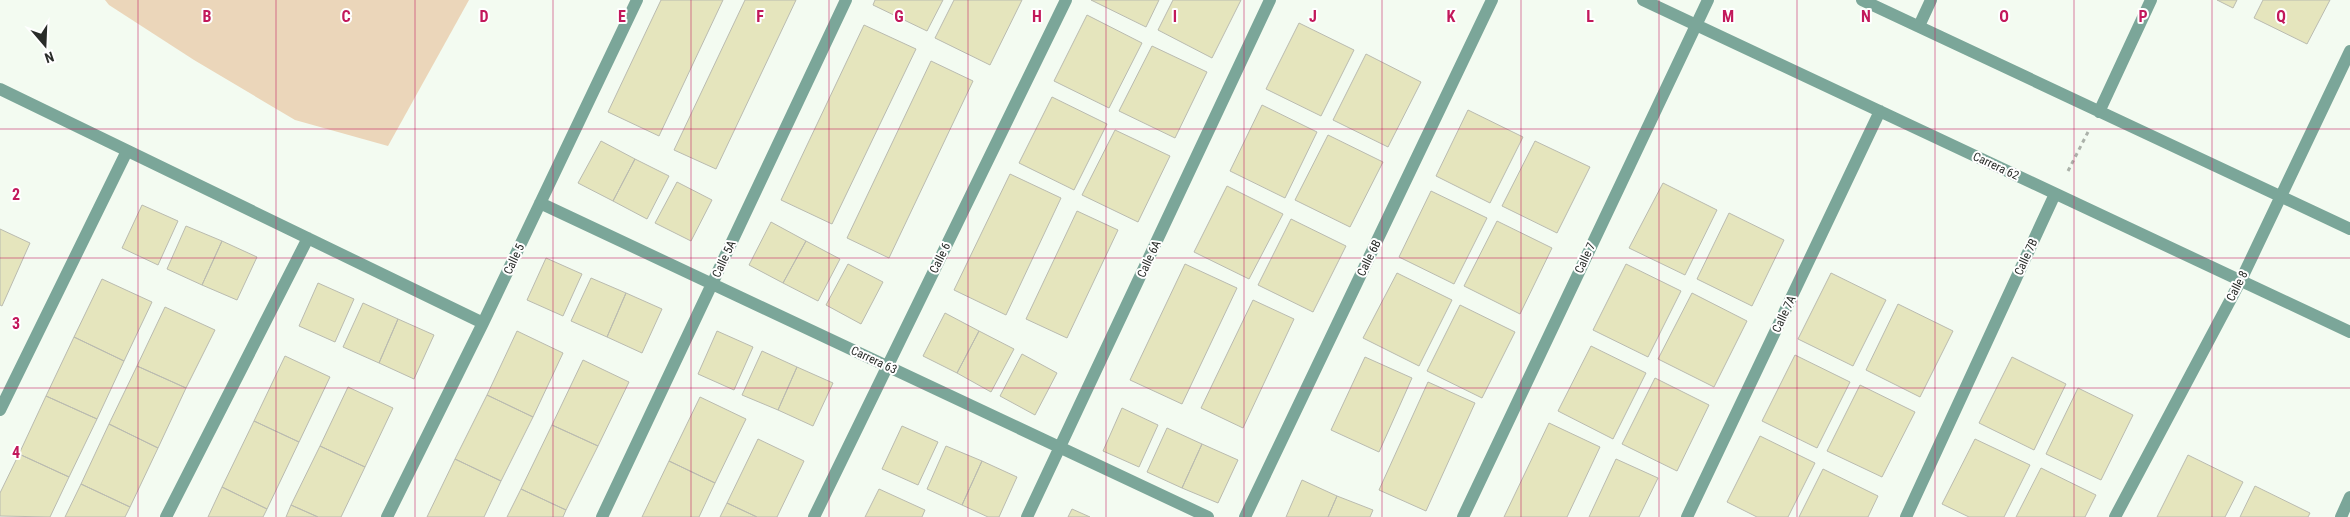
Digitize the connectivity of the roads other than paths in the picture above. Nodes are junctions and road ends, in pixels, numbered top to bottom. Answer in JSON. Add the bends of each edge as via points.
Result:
{"nodes":[{"id":1,"x":637,"y":0,"type":"edge"},
{"id":2,"x":846,"y":0,"type":"edge"},
{"id":3,"x":1066,"y":0,"type":"edge"},
{"id":4,"x":1270,"y":0,"type":"edge"},
{"id":5,"x":1492,"y":0,"type":"edge"},
{"id":6,"x":1642,"y":0,"type":"edge"},
{"id":7,"x":1708,"y":0,"type":"edge"},
{"id":8,"x":1862,"y":0,"type":"edge"},
{"id":9,"x":1931,"y":0,"type":"edge"},
{"id":10,"x":2151,"y":0,"type":"edge"},
{"id":11,"x":1696,"y":25,"type":"junction"},
{"id":12,"x":1919,"y":26,"type":"junction"},
{"id":13,"x":2350,"y":51,"type":"edge"},
{"id":14,"x":0,"y":89,"type":"edge"},
{"id":15,"x":1880,"y":111,"type":"junction"},
{"id":16,"x":2099,"y":112,"type":"junction"},
{"id":17,"x":128,"y":151,"type":"junction"},
{"id":18,"x":2055,"y":194,"type":"junction"},
{"id":19,"x":2282,"y":197,"type":"junction"},
{"id":20,"x":540,"y":203,"type":"junction"},
{"id":21,"x":2350,"y":230,"type":"edge"},
{"id":22,"x":308,"y":238,"type":"junction"},
{"id":23,"x":2241,"y":280,"type":"junction"},
{"id":24,"x":712,"y":284,"type":"junction"},
{"id":25,"x":483,"y":323,"type":"junction"},
{"id":26,"x":2350,"y":332,"type":"edge"},
{"id":27,"x":888,"y":366,"type":"junction"},
{"id":28,"x":0,"y":410,"type":"edge"},
{"id":29,"x":1060,"y":447,"type":"junction"},
{"id":30,"x":2350,"y":498,"type":"edge"},
{"id":31,"x":166,"y":517,"type":"edge"},
{"id":32,"x":387,"y":517,"type":"edge"},
{"id":33,"x":602,"y":517,"type":"edge"},
{"id":34,"x":814,"y":517,"type":"edge"},
{"id":35,"x":1027,"y":517,"type":"edge"},
{"id":36,"x":1208,"y":517,"type":"edge"},
{"id":37,"x":1245,"y":517,"type":"edge"},
{"id":38,"x":1463,"y":517,"type":"edge"},
{"id":39,"x":1687,"y":517,"type":"edge"},
{"id":40,"x":1906,"y":517,"type":"edge"},
{"id":41,"x":2115,"y":517,"type":"edge"},
{"id":42,"x":2341,"y":517,"type":"edge"}],
"edges":[{"from":1,"to":20,"type":"street","name":"Calle 5"},
{"from":2,"to":24,"type":"street","name":"Calle 5A"},
{"from":3,"to":27,"type":"street","name":"Calle 6"},
{"from":4,"to":29,"type":"street","name":"Calle 6A"},
{"from":5,"to":37,"type":"street","name":"Calle 6B"},
{"from":6,"to":11,"type":"street","name":"Carrera 62"},
{"from":7,"to":11,"type":"street","name":"Calle 7"},
{"from":8,"to":12,"type":"street"},
{"from":9,"to":12,"type":"street"},
{"from":10,"to":16,"type":"street"},
{"from":11,"to":15,"type":"street","name":"Carrera 62"},
{"from":11,"to":38,"type":"street","name":"Calle 7"},
{"from":12,"to":16,"type":"street"},
{"from":13,"to":19,"type":"street","name":"Calle 8"},
{"from":14,"to":17,"type":"street"},
{"from":15,"to":18,"type":"street","name":"Carrera 62"},
{"from":15,"to":39,"type":"street","name":"Calle 7A"},
{"from":16,"to":19,"type":"street"},
{"from":17,"to":22,"type":"street"},
{"from":17,"to":28,"type":"street"},
{"from":18,"to":23,"type":"street","name":"Carrera 62"},
{"from":18,"to":40,"type":"street","name":"Calle 7B"},
{"from":19,"to":21,"type":"street"},
{"from":19,"to":23,"type":"street","name":"Calle 8"},
{"from":20,"to":24,"type":"street","name":"Carrera 63"},
{"from":20,"to":25,"type":"street","name":"Calle 5"},
{"from":22,"to":25,"type":"street"},
{"from":22,"to":31,"type":"street"},
{"from":23,"to":26,"type":"street","name":"Carrera 62"},
{"from":23,"to":41,"type":"street","name":"Calle 8"},
{"from":24,"to":27,"type":"street","name":"Carrera 63"},
{"from":24,"to":33,"type":"street","name":"Calle 5A"},
{"from":25,"to":32,"type":"street","name":"Calle 5"},
{"from":27,"to":29,"type":"street","name":"Carrera 63"},
{"from":27,"to":34,"type":"street","name":"Calle 6"},
{"from":29,"to":35,"type":"street","name":"Calle 6A"},
{"from":29,"to":36,"type":"street","name":"Carrera 63"},
{"from":30,"to":42,"type":"street"}]}
